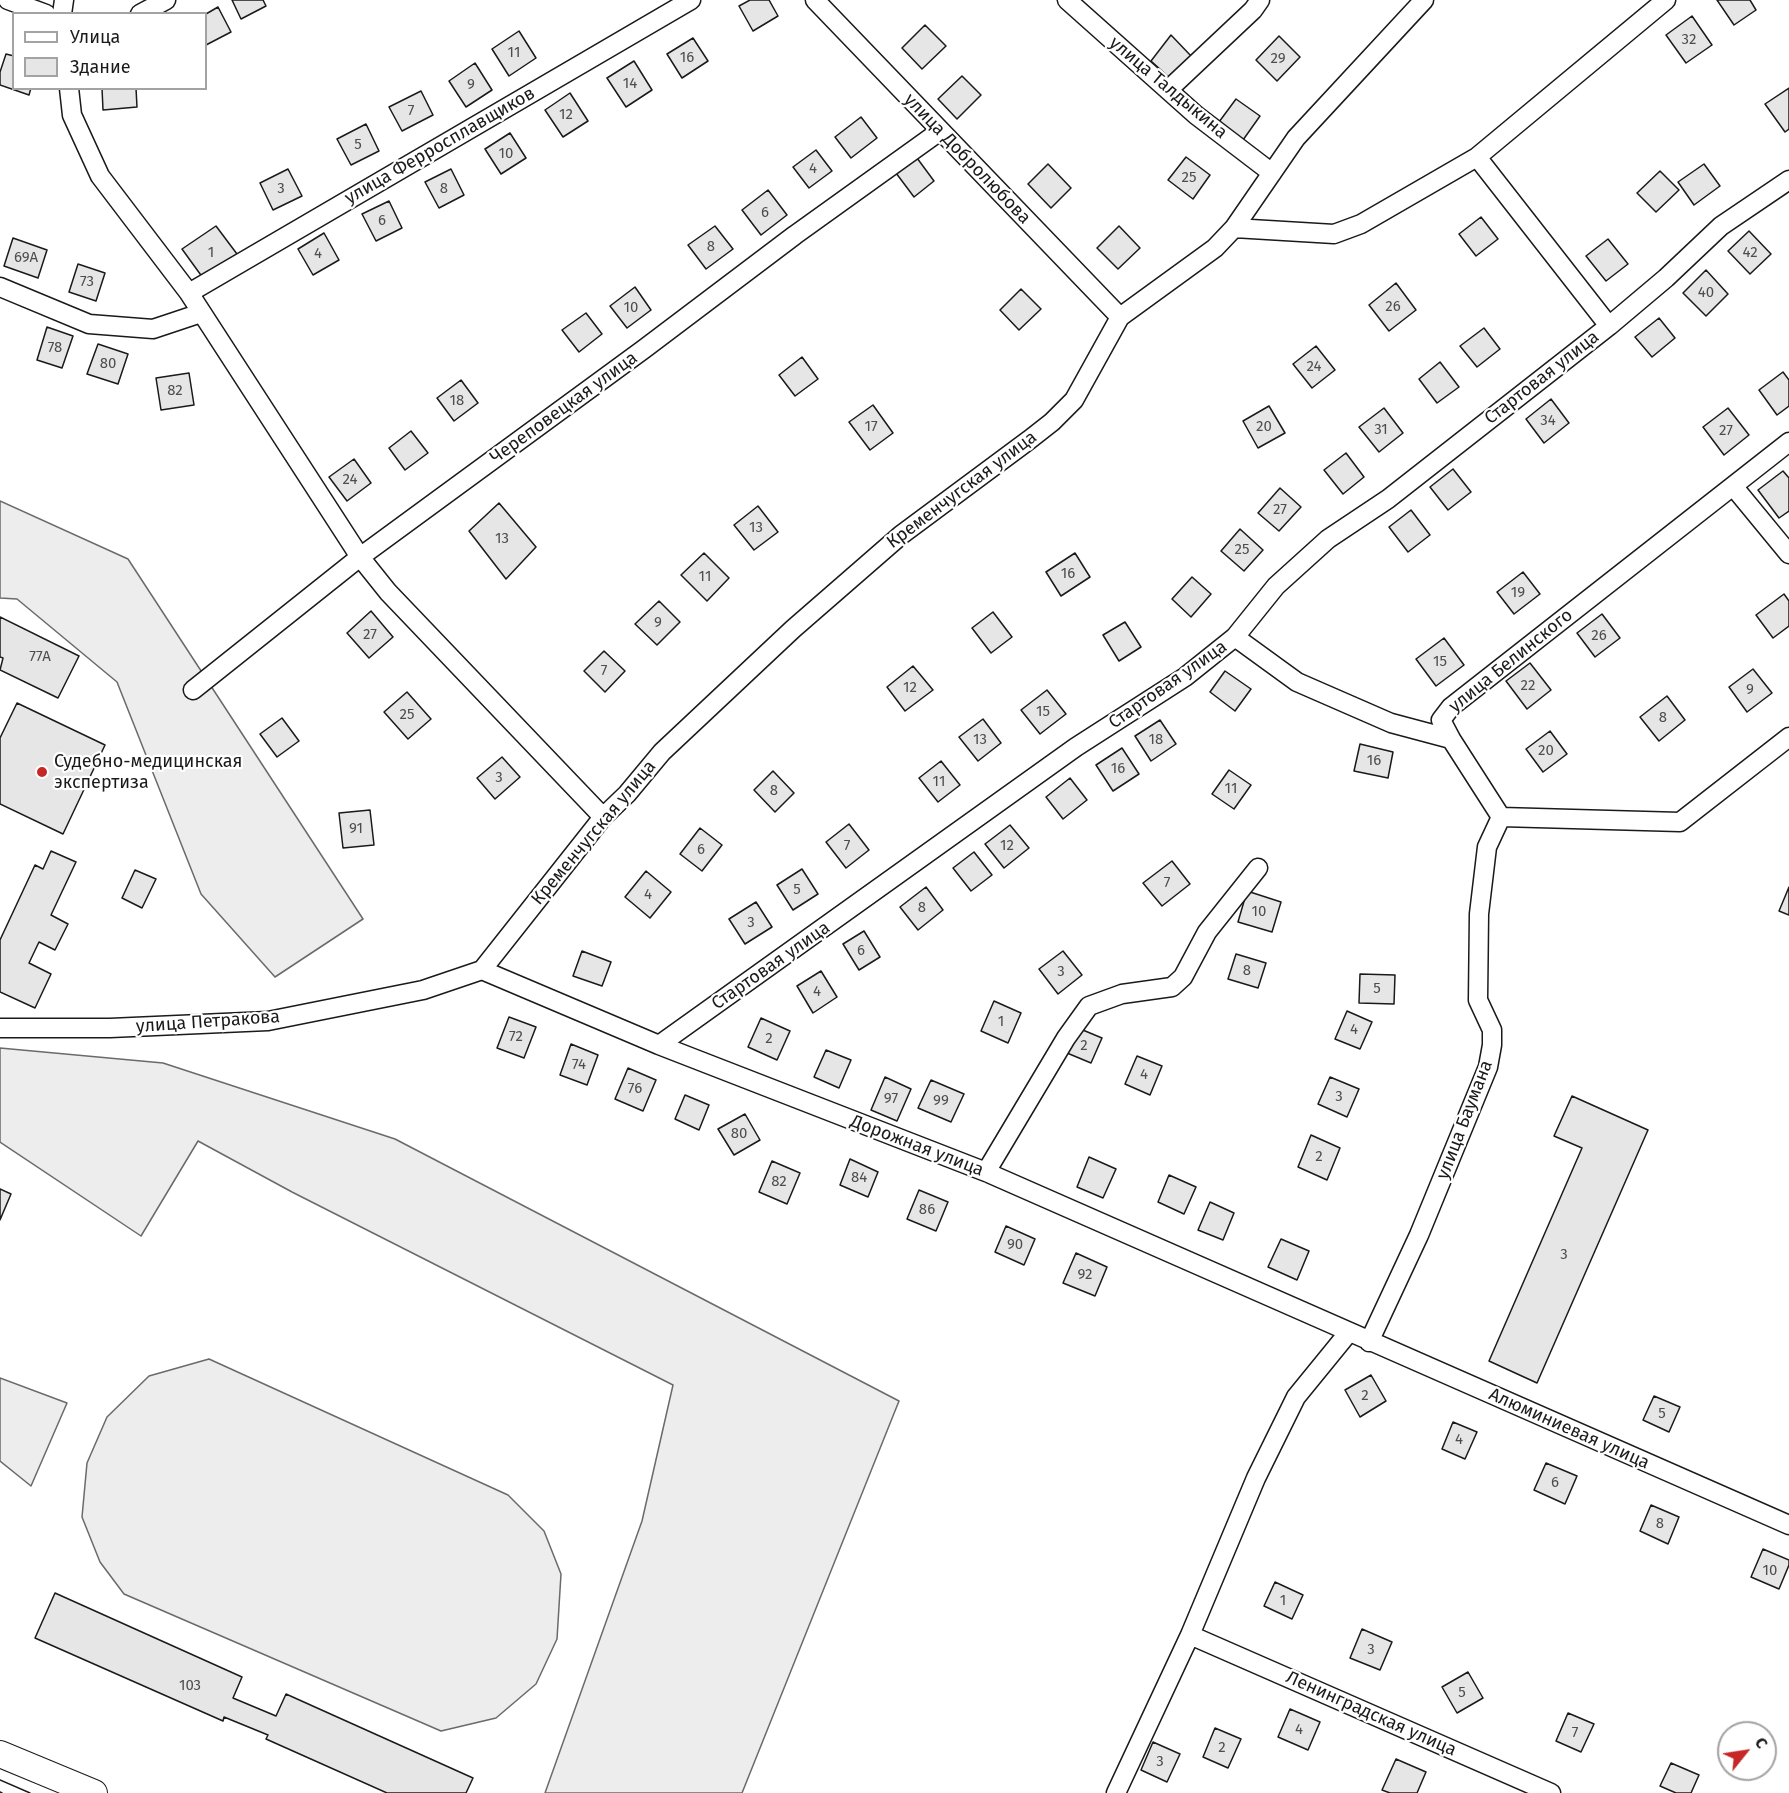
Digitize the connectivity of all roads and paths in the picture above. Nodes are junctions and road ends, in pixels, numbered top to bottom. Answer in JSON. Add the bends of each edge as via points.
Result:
{"nodes":[{"id":1,"x":8,"y":0,"type":"edge"},
{"id":2,"x":166,"y":0,"type":"edge"},
{"id":3,"x":691,"y":0,"type":"edge"},
{"id":4,"x":815,"y":0,"type":"edge"},
{"id":5,"x":1067,"y":0,"type":"edge"},
{"id":6,"x":1260,"y":0,"type":"edge"},
{"id":7,"x":1424,"y":0,"type":"edge"},
{"id":8,"x":1666,"y":0,"type":"edge"},
{"id":9,"x":41,"y":12,"type":"edge"},
{"id":10,"x":144,"y":12,"type":"edge"},
{"id":11,"x":69,"y":90,"type":"edge"},
{"id":12,"x":1168,"y":90,"type":"junction"},
{"id":13,"x":940,"y":131,"type":"junction"},
{"id":14,"x":1477,"y":157,"type":"junction"},
{"id":15,"x":1272,"y":173,"type":"junction"},
{"id":16,"x":1789,"y":180,"type":"edge"},
{"id":17,"x":1234,"y":228,"type":"junction"},
{"id":18,"x":0,"y":287,"type":"edge"},
{"id":19,"x":189,"y":293,"type":"junction"},
{"id":20,"x":201,"y":313,"type":"junction"},
{"id":21,"x":1120,"y":317,"type":"junction"},
{"id":22,"x":1609,"y":326,"type":"junction"},
{"id":23,"x":1789,"y":442,"type":"edge"},
{"id":24,"x":1733,"y":486,"type":"junction"},
{"id":25,"x":1789,"y":554,"type":"edge"},
{"id":26,"x":360,"y":557,"type":"junction"},
{"id":27,"x":1235,"y":638,"type":"junction"},
{"id":28,"x":193,"y":690,"type":"dead end"},
{"id":29,"x":1789,"y":737,"type":"edge"},
{"id":30,"x":1451,"y":739,"type":"junction"},
{"id":31,"x":603,"y":817,"type":"junction"},
{"id":32,"x":1501,"y":817,"type":"junction"},
{"id":33,"x":1258,"y":868,"type":"dead end"},
{"id":34,"x":482,"y":970,"type":"junction"},
{"id":35,"x":0,"y":1028,"type":"edge"},
{"id":36,"x":659,"y":1045,"type":"junction"},
{"id":37,"x":986,"y":1172,"type":"junction"},
{"id":38,"x":1348,"y":1332,"type":"junction"},
{"id":39,"x":1369,"y":1342,"type":"junction"},
{"id":40,"x":1789,"y":1525,"type":"edge"},
{"id":41,"x":1190,"y":1635,"type":"junction"},
{"id":42,"x":0,"y":1754,"type":"edge"},
{"id":43,"x":94,"y":1793,"type":"edge"},
{"id":44,"x":1116,"y":1793,"type":"edge"},
{"id":45,"x":1551,"y":1793,"type":"edge"}],
"edges":[{"from":1,"to":9,"type":"street"},
{"from":2,"to":10,"type":"street"},
{"from":3,"to":19,"type":"street","name":"улица Ферросплавщиков"},
{"from":4,"to":13,"type":"street","name":"улица Добролюбова"},
{"from":5,"to":12,"type":"street","name":"улица Талдыкина"},
{"from":6,"to":12,"type":"street"},
{"from":7,"to":15,"type":"street","name":"Кременчугская улица","via":[[1296,138]]},
{"from":8,"to":14,"type":"street"},
{"from":11,"to":19,"type":"street","via":[[72,115],[100,176]]},
{"from":12,"to":15,"type":"street","name":"улица Талдыкина"},
{"from":13,"to":21,"type":"street","name":"улица Добролюбова"},
{"from":13,"to":26,"type":"street","name":"Череповецкая улица"},
{"from":14,"to":17,"type":"street","via":[[1361,224],[1334,234]]},
{"from":14,"to":22,"type":"street"},
{"from":15,"to":17,"type":"street","name":"Кременчугская улица"},
{"from":16,"to":22,"type":"street","name":"Стартовая улица","via":[[1721,226]]},
{"from":17,"to":21,"type":"street","name":"Кременчугская улица","via":[[1215,248]]},
{"from":18,"to":20,"type":"street","via":[[89,324],[153,328]]},
{"from":19,"to":20,"type":"street"},
{"from":20,"to":26,"type":"street"},
{"from":21,"to":31,"type":"street","name":"Кременчугская улица","via":[[1074,400],[1052,422],[902,535],[811,614],[662,752]]},
{"from":22,"to":27,"type":"street","name":"Стартовая улица","via":[[1388,499],[1328,539],[1276,586]]},
{"from":23,"to":24,"type":"street","name":"улица Белинского"},
{"from":24,"to":25,"type":"street"},
{"from":24,"to":30,"type":"street","name":"улица Белинского","via":[[1451,707],[1441,720]]},
{"from":26,"to":28,"type":"street","name":"Череповецкая улица"},
{"from":26,"to":31,"type":"street","via":[[388,592]]},
{"from":27,"to":30,"type":"street","name":"улица Белинского","via":[[1297,682],[1391,723]]},
{"from":27,"to":36,"type":"street","name":"Стартовая улица"},
{"from":29,"to":32,"type":"street","via":[[1680,822]]},
{"from":30,"to":32,"type":"street"},
{"from":31,"to":34,"type":"street","name":"Кременчугская улица"},
{"from":32,"to":39,"type":"street","name":"улица Баумана","via":[[1487,847],[1479,915],[1478,1000],[1492,1030],[1488,1067],[1419,1235]]},
{"from":33,"to":37,"type":"street","via":[[1207,933],[1187,970],[1172,987],[1122,994],[1089,1006]]},
{"from":34,"to":35,"type":"street","name":"улица Петракова","via":[[423,990],[268,1021]]},
{"from":34,"to":36,"type":"street","name":"Дорожная улица"},
{"from":36,"to":37,"type":"street","name":"Дорожная улица"},
{"from":37,"to":38,"type":"street","name":"Дорожная улица"},
{"from":38,"to":39,"type":"street","name":"Алюминиевая улица"},
{"from":38,"to":41,"type":"street","via":[[1296,1397],[1256,1478]]},
{"from":39,"to":40,"type":"street","name":"Алюминиевая улица"},
{"from":41,"to":44,"type":"street"},
{"from":41,"to":45,"type":"street","name":"Ленинградская улица"},
{"from":42,"to":43,"type":"main road"}]}
